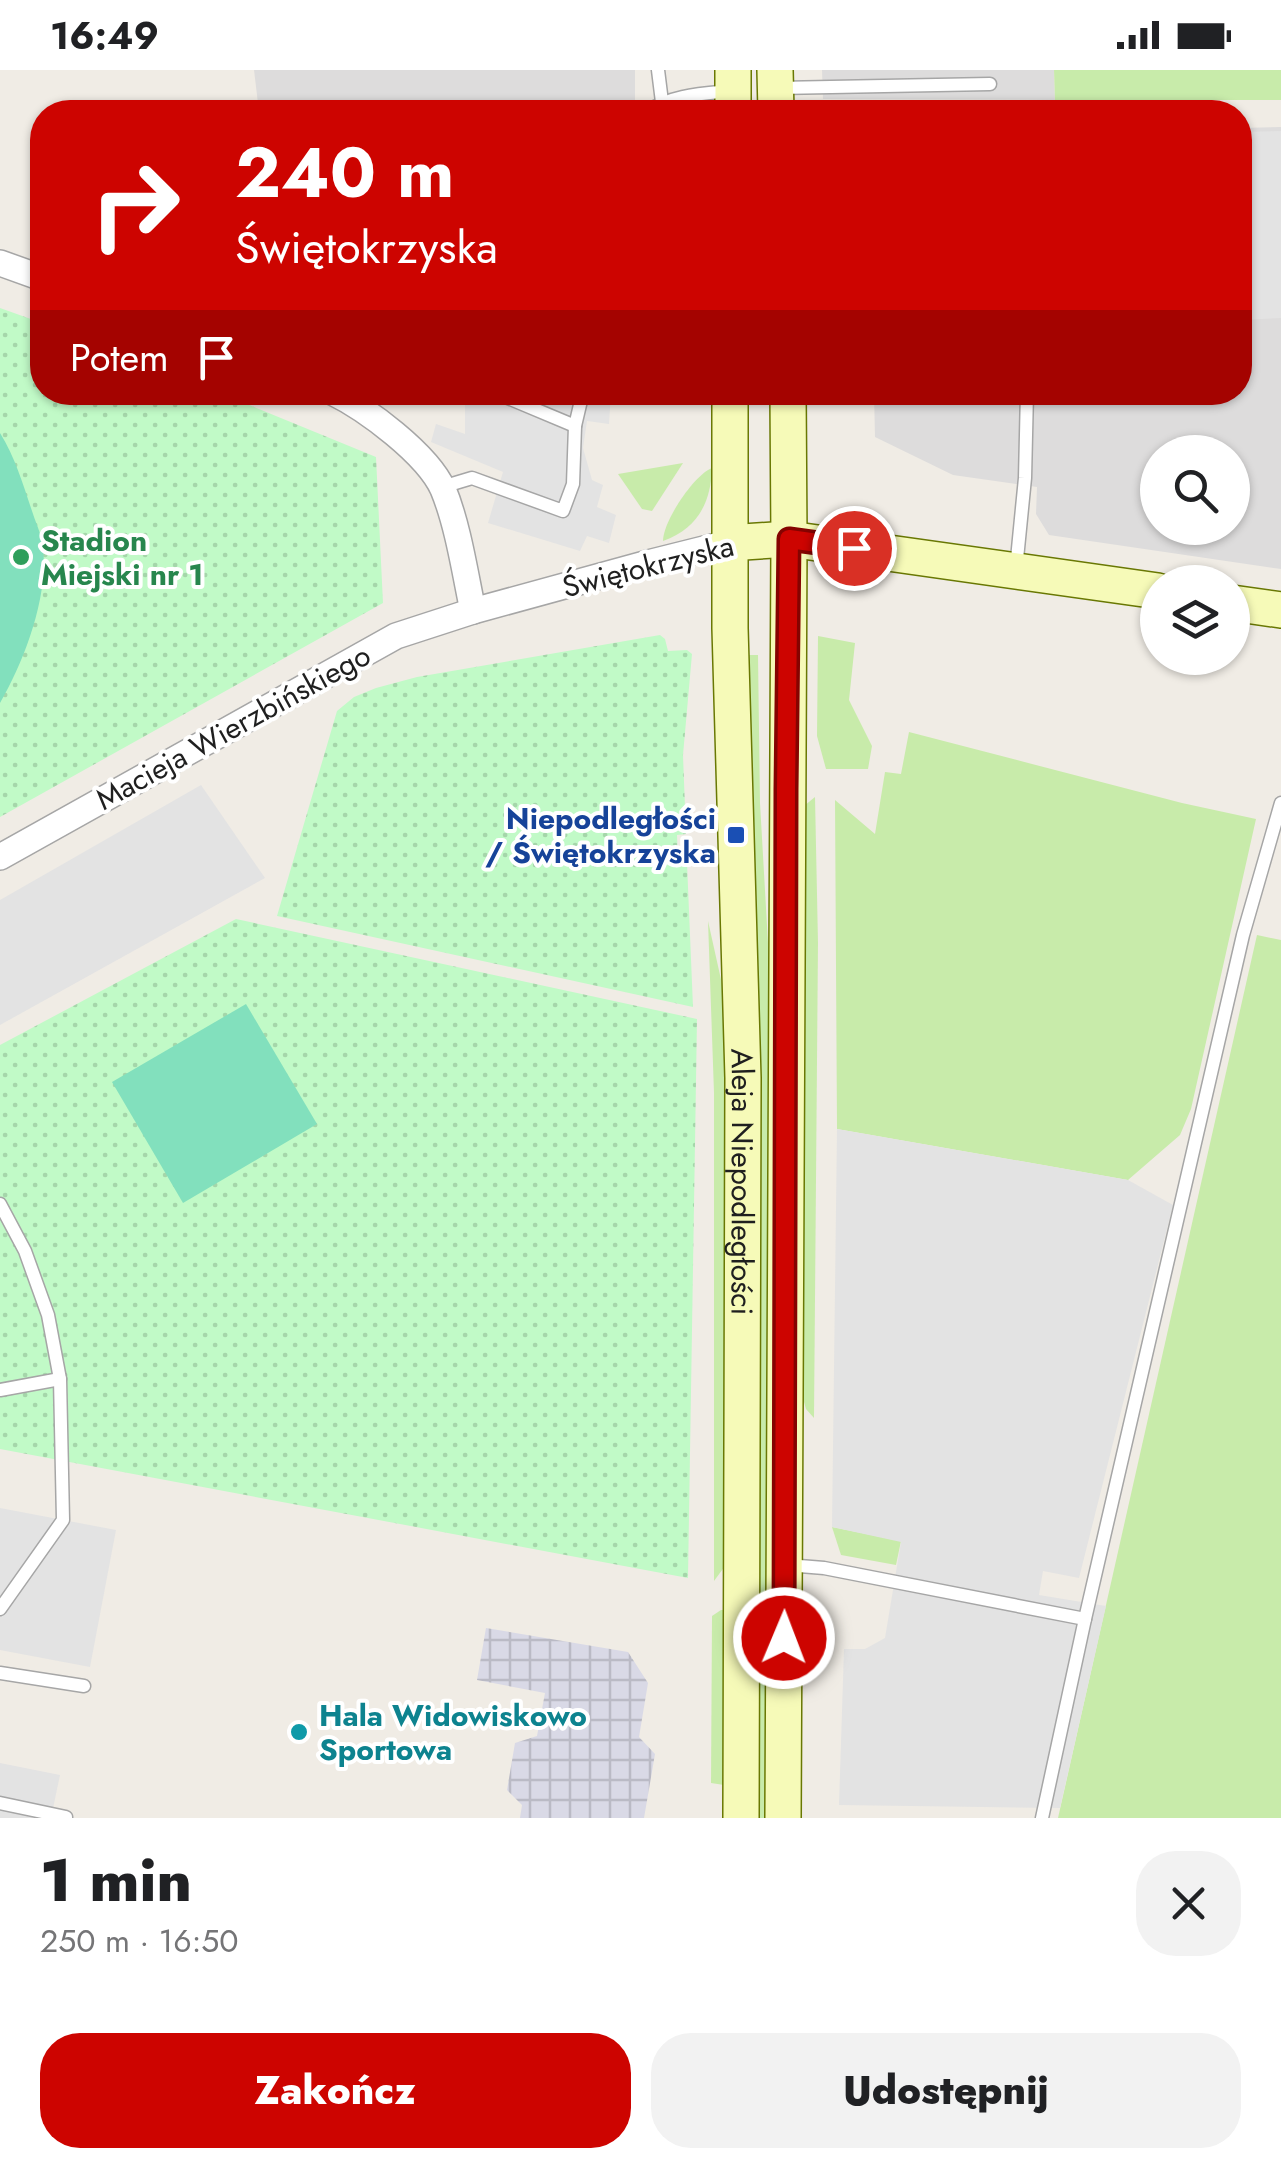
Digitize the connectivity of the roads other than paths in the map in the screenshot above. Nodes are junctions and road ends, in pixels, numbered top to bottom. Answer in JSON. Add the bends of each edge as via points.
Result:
{"nodes":[{"id":1,"x":658,"y":70,"type":"edge"},
{"id":2,"x":990,"y":84,"type":"dead end"},
{"id":3,"x":776,"y":90,"type":"edge"},
{"id":4,"x":733,"y":91,"type":"edge"},
{"id":5,"x":662,"y":100,"type":"edge"},
{"id":6,"x":670,"y":100,"type":"edge"},
{"id":7,"x":0,"y":264,"type":"edge"},
{"id":8,"x":30,"y":274,"type":"edge"},
{"id":9,"x":352,"y":405,"type":"edge"},
{"id":10,"x":525,"y":405,"type":"edge"},
{"id":11,"x":580,"y":405,"type":"edge"},
{"id":12,"x":730,"y":405,"type":"edge"},
{"id":13,"x":788,"y":405,"type":"edge"},
{"id":14,"x":1027,"y":405,"type":"edge"},
{"id":15,"x":576,"y":426,"type":"junction"},
{"id":16,"x":442,"y":488,"type":"junction"},
{"id":17,"x":789,"y":539,"type":"junction"},
{"id":18,"x":728,"y":544,"type":"junction"},
{"id":19,"x":1016,"y":571,"type":"junction"},
{"id":20,"x":1140,"y":588,"type":"edge"},
{"id":21,"x":1250,"y":606,"type":"edge"},
{"id":22,"x":1281,"y":610,"type":"edge"},
{"id":23,"x":472,"y":611,"type":"junction"},
{"id":24,"x":1281,"y":803,"type":"edge"},
{"id":25,"x":0,"y":857,"type":"edge"},
{"id":26,"x":0,"y":1204,"type":"edge"},
{"id":27,"x":60,"y":1379,"type":"junction"},
{"id":28,"x":0,"y":1390,"type":"edge"},
{"id":29,"x":786,"y":1565,"type":"junction"},
{"id":30,"x":0,"y":1609,"type":"edge"},
{"id":31,"x":1084,"y":1618,"type":"junction"},
{"id":32,"x":0,"y":1673,"type":"edge"},
{"id":33,"x":84,"y":1686,"type":"dead end"},
{"id":34,"x":0,"y":1803,"type":"edge"},
{"id":35,"x":66,"y":1817,"type":"edge"},
{"id":36,"x":741,"y":1818,"type":"edge"},
{"id":37,"x":782,"y":1818,"type":"edge"},
{"id":38,"x":1042,"y":1818,"type":"edge"}],
"edges":[{"from":1,"to":5,"type":"lane"},
{"from":2,"to":3,"type":"lane"},
{"from":3,"to":4,"type":"street"},
{"from":4,"to":6,"type":"lane"},
{"from":7,"to":8,"type":"street"},
{"from":9,"to":16,"type":"street","via":[[418,455]]},
{"from":10,"to":15,"type":"lane"},
{"from":11,"to":15,"type":"lane"},
{"from":12,"to":18,"type":"street","name":"Aleja Niepodległości"},
{"from":13,"to":17,"type":"street","name":"Aleja Niepodległości"},
{"from":14,"to":19,"type":"lane"},
{"from":15,"to":16,"type":"lane","via":[[573,484],[564,511],[472,478]]},
{"from":16,"to":23,"type":"street"},
{"from":17,"to":18,"type":"street","name":"Świętokrzyska"},
{"from":17,"to":19,"type":"street","name":"Świętokrzyska"},
{"from":17,"to":29,"type":"street","name":"Aleja Niepodległości"},
{"from":18,"to":23,"type":"street","name":"Świętokrzyska"},
{"from":18,"to":36,"type":"street","name":"Aleja Niepodległości","via":[[743,1078]]},
{"from":19,"to":20,"type":"street","name":"Świętokrzyska"},
{"from":21,"to":22,"type":"street"},
{"from":23,"to":25,"type":"street","name":"Macieja Wierzbińskiego","via":[[396,636]]},
{"from":24,"to":31,"type":"lane","via":[[1243,935]]},
{"from":26,"to":27,"type":"lane","via":[[48,1315]]},
{"from":27,"to":28,"type":"lane"},
{"from":27,"to":30,"type":"lane","via":[[63,1520]]},
{"from":29,"to":31,"type":"lane"},
{"from":29,"to":37,"type":"street","name":"Aleja Niepodległości"},
{"from":31,"to":38,"type":"lane"},
{"from":32,"to":33,"type":"lane"},
{"from":34,"to":35,"type":"lane"}]}
